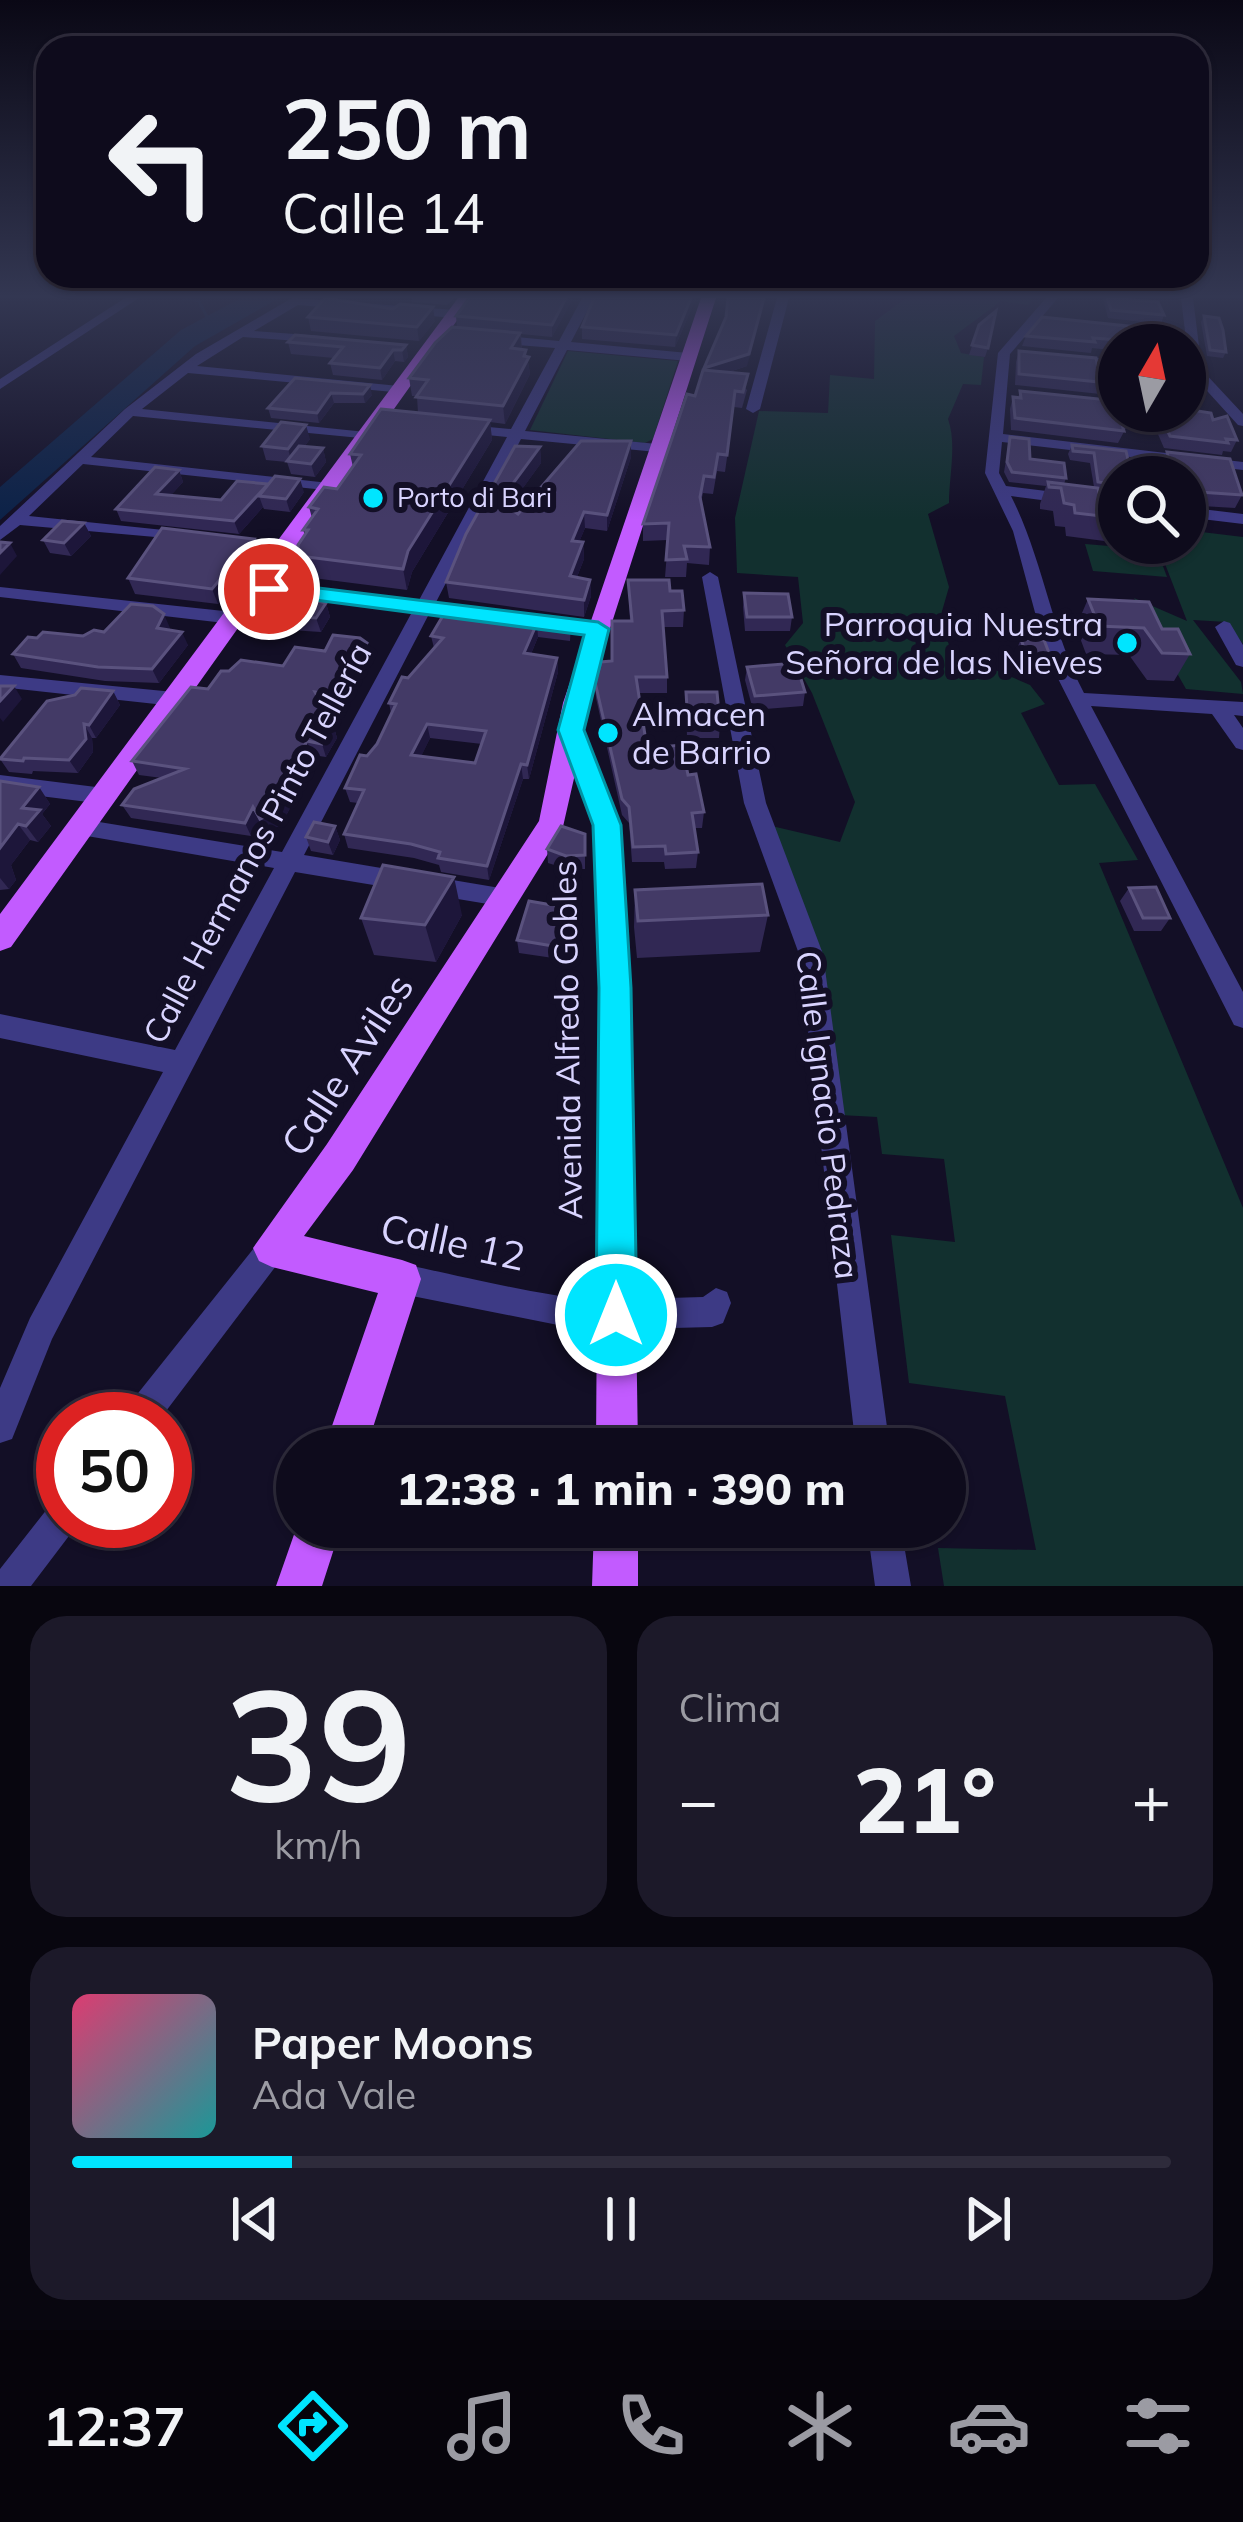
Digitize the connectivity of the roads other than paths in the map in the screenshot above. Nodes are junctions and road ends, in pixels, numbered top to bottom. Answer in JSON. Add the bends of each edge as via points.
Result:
{"nodes":[{"id":1,"x":182,"y":372,"type":"edge"},
{"id":2,"x":217,"y":372,"type":"edge"},
{"id":3,"x":412,"y":372,"type":"edge"},
{"id":4,"x":548,"y":372,"type":"edge"},
{"id":5,"x":683,"y":372,"type":"edge"},
{"id":6,"x":763,"y":372,"type":"edge"},
{"id":7,"x":1002,"y":372,"type":"edge"},
{"id":8,"x":1206,"y":386,"type":"edge"},
{"id":9,"x":399,"y":390,"type":"junction"},
{"id":10,"x":1000,"y":392,"type":"junction"},
{"id":11,"x":1024,"y":394,"type":"edge"},
{"id":12,"x":753,"y":410,"type":"dead end"},
{"id":13,"x":130,"y":412,"type":"junction"},
{"id":14,"x":1218,"y":416,"type":"edge"},
{"id":15,"x":1242,"y":420,"type":"edge"},
{"id":16,"x":378,"y":426,"type":"junction"},
{"id":17,"x":453,"y":428,"type":"edge"},
{"id":18,"x":516,"y":434,"type":"junction"},
{"id":19,"x":995,"y":437,"type":"junction"},
{"id":20,"x":657,"y":448,"type":"junction"},
{"id":21,"x":83,"y":460,"type":"junction"},
{"id":22,"x":1243,"y":466,"type":"edge"},
{"id":23,"x":328,"y":488,"type":"junction"},
{"id":24,"x":998,"y":490,"type":"junction"},
{"id":25,"x":1098,"y":502,"type":"edge"},
{"id":26,"x":1206,"y":515,"type":"edge"},
{"id":27,"x":1243,"y":519,"type":"edge"},
{"id":28,"x":18,"y":520,"type":"junction"},
{"id":29,"x":0,"y":536,"type":"edge"},
{"id":30,"x":285,"y":548,"type":"junction"},
{"id":31,"x":710,"y":577,"type":"dead end"},
{"id":32,"x":256,"y":587,"type":"junction"},
{"id":33,"x":0,"y":592,"type":"edge"},
{"id":34,"x":423,"y":608,"type":"junction"},
{"id":35,"x":487,"y":616,"type":"edge"},
{"id":36,"x":233,"y":617,"type":"junction"},
{"id":37,"x":534,"y":622,"type":"edge"},
{"id":38,"x":1224,"y":627,"type":"dead end"},
{"id":39,"x":598,"y":629,"type":"junction"},
{"id":40,"x":1243,"y":661,"type":"edge"},
{"id":41,"x":0,"y":681,"type":"edge"},
{"id":42,"x":174,"y":699,"type":"junction"},
{"id":43,"x":1079,"y":700,"type":"junction"},
{"id":44,"x":1218,"y":709,"type":"junction"},
{"id":45,"x":1243,"y":709,"type":"edge"},
{"id":46,"x":571,"y":730,"type":"junction"},
{"id":47,"x":1243,"y":743,"type":"edge"},
{"id":48,"x":0,"y":783,"type":"edge"},
{"id":49,"x":104,"y":796,"type":"junction"},
{"id":50,"x":552,"y":823,"type":"junction"},
{"id":51,"x":607,"y":825,"type":"junction"},
{"id":52,"x":81,"y":827,"type":"junction"},
{"id":53,"x":287,"y":861,"type":"junction"},
{"id":54,"x":506,"y":898,"type":"junction"},
{"id":55,"x":5,"y":924,"type":"edge"},
{"id":56,"x":1243,"y":1017,"type":"edge"},
{"id":57,"x":0,"y":1026,"type":"edge"},
{"id":58,"x":180,"y":1063,"type":"junction"},
{"id":59,"x":272,"y":1248,"type":"junction"},
{"id":60,"x":402,"y":1279,"type":"junction"},
{"id":61,"x":716,"y":1303,"type":"dead end"},
{"id":62,"x":625,"y":1315,"type":"junction"},
{"id":63,"x":160,"y":1392,"type":"edge"},
{"id":64,"x":0,"y":1426,"type":"edge"},
{"id":65,"x":352,"y":1428,"type":"edge"},
{"id":66,"x":618,"y":1428,"type":"edge"},
{"id":67,"x":870,"y":1428,"type":"edge"},
{"id":68,"x":36,"y":1547,"type":"edge"},
{"id":69,"x":312,"y":1548,"type":"edge"},
{"id":70,"x":616,"y":1548,"type":"edge"},
{"id":71,"x":887,"y":1548,"type":"edge"},
{"id":72,"x":12,"y":1575,"type":"edge"},
{"id":73,"x":299,"y":1586,"type":"edge"},
{"id":74,"x":615,"y":1586,"type":"edge"},
{"id":75,"x":893,"y":1586,"type":"edge"}],
"edges":[{"from":1,"to":13,"type":"street"},
{"from":2,"to":9,"type":"street"},
{"from":3,"to":9,"type":"main road"},
{"from":4,"to":18,"type":"street","name":"Calle Hermanos Pinto Tellería"},
{"from":5,"to":20,"type":"main road"},
{"from":6,"to":12,"type":"street"},
{"from":7,"to":10,"type":"street"},
{"from":8,"to":15,"type":"street"},
{"from":9,"to":16,"type":"main road"},
{"from":10,"to":11,"type":"street"},
{"from":10,"to":19,"type":"street"},
{"from":13,"to":16,"type":"street"},
{"from":13,"to":21,"type":"street"},
{"from":14,"to":15,"type":"street"},
{"from":16,"to":23,"type":"main road"},
{"from":17,"to":18,"type":"street"},
{"from":18,"to":20,"type":"street"},
{"from":18,"to":34,"type":"street","name":"Calle Hermanos Pinto Tellería"},
{"from":19,"to":22,"type":"street"},
{"from":19,"to":24,"type":"street"},
{"from":20,"to":39,"type":"main road"},
{"from":21,"to":23,"type":"street"},
{"from":21,"to":28,"type":"street"},
{"from":23,"to":30,"type":"main road"},
{"from":24,"to":25,"type":"street"},
{"from":24,"to":43,"type":"street","via":[[1021,531],[1055,657]]},
{"from":26,"to":27,"type":"street"},
{"from":28,"to":29,"type":"street"},
{"from":28,"to":30,"type":"street"},
{"from":30,"to":32,"type":"main road"},
{"from":31,"to":67,"type":"street","name":"Calle Ignacio Pedraza","via":[[755,803],[811,954]]},
{"from":32,"to":34,"type":"street"},
{"from":32,"to":36,"type":"main road"},
{"from":33,"to":36,"type":"street"},
{"from":34,"to":35,"type":"street"},
{"from":34,"to":53,"type":"street","name":"Calle Hermanos Pinto Tellería"},
{"from":36,"to":42,"type":"main road"},
{"from":37,"to":39,"type":"street"},
{"from":38,"to":40,"type":"street"},
{"from":39,"to":46,"type":"main road"},
{"from":41,"to":42,"type":"street"},
{"from":42,"to":49,"type":"main road"},
{"from":43,"to":44,"type":"street"},
{"from":43,"to":56,"type":"street"},
{"from":44,"to":45,"type":"street"},
{"from":44,"to":47,"type":"street"},
{"from":46,"to":50,"type":"main road","name":"Calle Aviles"},
{"from":46,"to":51,"type":"main road","name":"Avenida Alfredo Gobles"},
{"from":48,"to":49,"type":"street"},
{"from":49,"to":52,"type":"main road"},
{"from":50,"to":51,"type":"main road","via":[[580,813]]},
{"from":50,"to":54,"type":"main road","name":"Calle Aviles"},
{"from":51,"to":62,"type":"main road","name":"Avenida Alfredo Gobles"},
{"from":52,"to":53,"type":"street"},
{"from":52,"to":55,"type":"main road"},
{"from":53,"to":54,"type":"street"},
{"from":53,"to":58,"type":"street","name":"Calle Hermanos Pinto Tellería"},
{"from":54,"to":59,"type":"main road","name":"Calle Aviles"},
{"from":57,"to":58,"type":"street"},
{"from":58,"to":64,"type":"street","name":"Calle Hermanos Pinto Tellería","via":[[41,1329]]},
{"from":59,"to":60,"type":"main road","name":"Calle 12"},
{"from":59,"to":63,"type":"street","name":"Calle Aviles"},
{"from":60,"to":62,"type":"street","name":"Calle 12","via":[[588,1316]]},
{"from":60,"to":65,"type":"main road"},
{"from":61,"to":62,"type":"street","name":"Calle 12","via":[[712,1312]]},
{"from":62,"to":66,"type":"main road","name":"Avenida Alfredo Gobles"},
{"from":68,"to":72,"type":"street"},
{"from":69,"to":73,"type":"main road"},
{"from":70,"to":74,"type":"main road"},
{"from":71,"to":75,"type":"street"}]}
